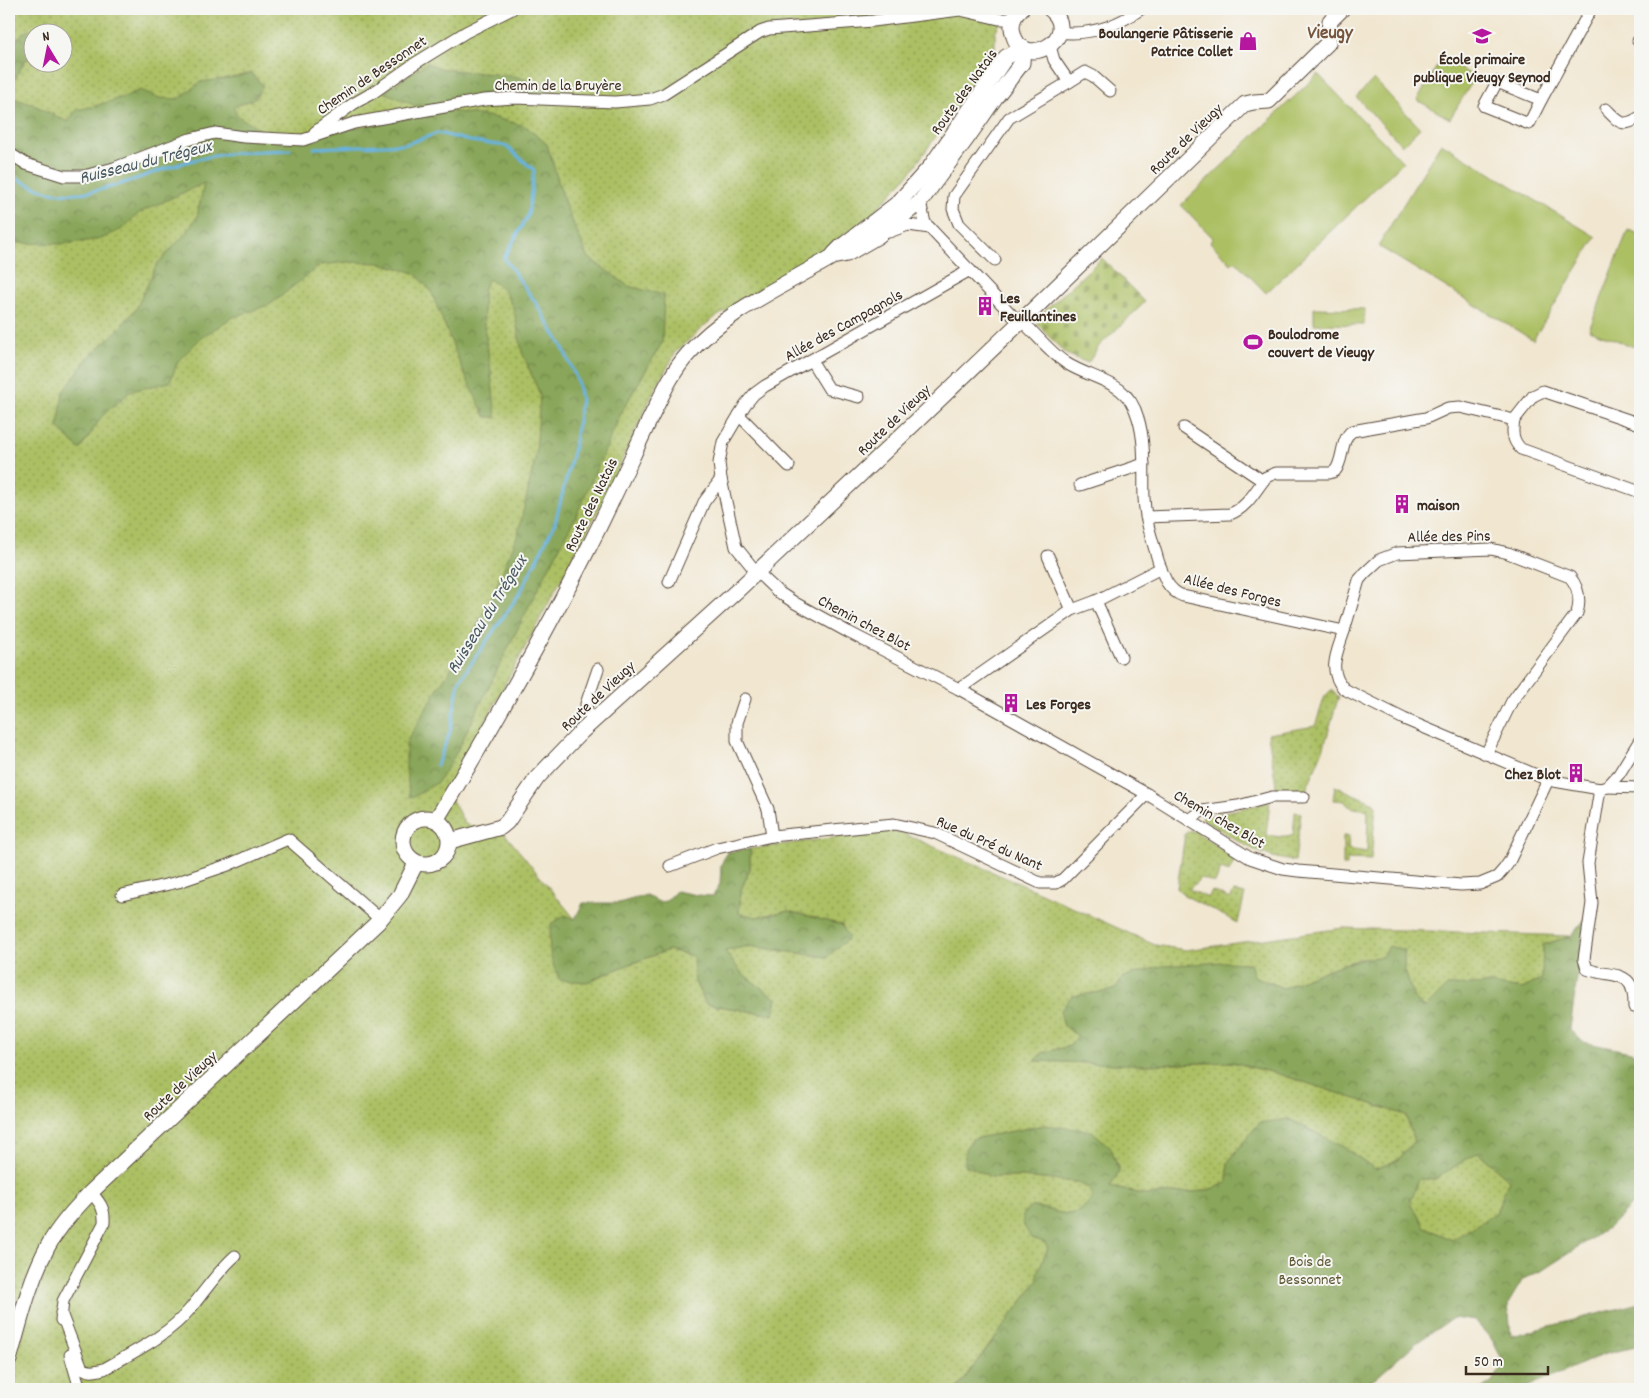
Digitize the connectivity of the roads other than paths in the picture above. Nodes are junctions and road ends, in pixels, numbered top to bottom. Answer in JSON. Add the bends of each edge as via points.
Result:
{"nodes":[{"id":1,"x":512,"y":9,"type":"edge"},
{"id":2,"x":1050,"y":9,"type":"edge"},
{"id":3,"x":1140,"y":9,"type":"edge"},
{"id":4,"x":1342,"y":9,"type":"edge"},
{"id":5,"x":1591,"y":9,"type":"edge"},
{"id":6,"x":1017,"y":14,"type":"edge"},
{"id":7,"x":1059,"y":32,"type":"junction"},
{"id":8,"x":1050,"y":46,"type":"junction"},
{"id":9,"x":1023,"y":48,"type":"junction"},
{"id":10,"x":1069,"y":82,"type":"junction"},
{"id":11,"x":1110,"y":91,"type":"dead end"},
{"id":12,"x":1541,"y":100,"type":"junction"},
{"id":13,"x":1606,"y":110,"type":"dead end"},
{"id":14,"x":1640,"y":117,"type":"edge"},
{"id":15,"x":303,"y":140,"type":"junction"},
{"id":16,"x":9,"y":153,"type":"edge"},
{"id":17,"x":931,"y":166,"type":"junction"},
{"id":18,"x":920,"y":202,"type":"junction"},
{"id":19,"x":930,"y":228,"type":"junction"},
{"id":20,"x":878,"y":236,"type":"junction"},
{"id":21,"x":832,"y":257,"type":"junction"},
{"id":22,"x":995,"y":260,"type":"dead end"},
{"id":23,"x":970,"y":270,"type":"junction"},
{"id":24,"x":1021,"y":321,"type":"junction"},
{"id":25,"x":811,"y":360,"type":"junction"},
{"id":26,"x":860,"y":397,"type":"dead end"},
{"id":27,"x":739,"y":414,"type":"junction"},
{"id":28,"x":1514,"y":420,"type":"junction"},
{"id":29,"x":1640,"y":424,"type":"edge"},
{"id":30,"x":1184,"y":428,"type":"dead end"},
{"id":31,"x":1144,"y":464,"type":"junction"},
{"id":32,"x":789,"y":466,"type":"dead end"},
{"id":33,"x":721,"y":479,"type":"junction"},
{"id":34,"x":1263,"y":481,"type":"junction"},
{"id":35,"x":1080,"y":485,"type":"dead end"},
{"id":36,"x":1640,"y":492,"type":"edge"},
{"id":37,"x":1146,"y":516,"type":"junction"},
{"id":38,"x":1048,"y":556,"type":"dead end"},
{"id":39,"x":1161,"y":568,"type":"junction"},
{"id":40,"x":757,"y":572,"type":"junction"},
{"id":41,"x":669,"y":582,"type":"dead end"},
{"id":42,"x":1096,"y":601,"type":"junction"},
{"id":43,"x":1072,"y":610,"type":"junction"},
{"id":44,"x":1344,"y":631,"type":"junction"},
{"id":45,"x":1121,"y":657,"type":"dead end"},
{"id":46,"x":598,"y":668,"type":"dead end"},
{"id":47,"x":959,"y":689,"type":"junction"},
{"id":48,"x":745,"y":698,"type":"dead end"},
{"id":49,"x":592,"y":722,"type":"junction"},
{"id":50,"x":1640,"y":740,"type":"edge"},
{"id":51,"x":1486,"y":754,"type":"junction"},
{"id":52,"x":1548,"y":780,"type":"junction"},
{"id":53,"x":1603,"y":788,"type":"junction"},
{"id":54,"x":1640,"y":788,"type":"edge"},
{"id":55,"x":1147,"y":794,"type":"junction"},
{"id":56,"x":1304,"y":797,"type":"dead end"},
{"id":57,"x":436,"y":820,"type":"junction"},
{"id":58,"x":1189,"y":820,"type":"junction"},
{"id":59,"x":772,"y":836,"type":"junction"},
{"id":60,"x":450,"y":841,"type":"junction"},
{"id":61,"x":416,"y":863,"type":"junction"},
{"id":62,"x":670,"y":866,"type":"dead end"},
{"id":63,"x":122,"y":895,"type":"dead end"},
{"id":64,"x":380,"y":919,"type":"junction"},
{"id":65,"x":1634,"y":1007,"type":"dead end"},
{"id":66,"x":91,"y":1192,"type":"junction"},
{"id":67,"x":235,"y":1256,"type":"dead end"},
{"id":68,"x":61,"y":1313,"type":"junction"},
{"id":69,"x":9,"y":1360,"type":"edge"},
{"id":70,"x":80,"y":1389,"type":"edge"}],
"edges":[{"from":1,"to":15,"type":"street","name":"Chemin de Bessonnet","via":[[414,64]]},
{"from":2,"to":7,"type":"street","via":[[1057,17]]},
{"from":3,"to":7,"type":"street","via":[[1128,18],[1100,29]]},
{"from":4,"to":24,"type":"street","name":"Route de Vieugy","via":[[1330,21],[1328,43],[1269,102],[1245,104]]},
{"from":5,"to":12,"type":"street"},
{"from":6,"to":9,"type":"street","via":[[1013,35]]},
{"from":6,"to":15,"type":"street","name":"Chemin de la Bruyère","via":[[999,19],[960,10],[769,29],[664,94],[650,99],[615,102],[484,100],[354,123]]},
{"from":7,"to":8,"type":"street"},
{"from":8,"to":9,"type":"street","via":[[1032,51]]},
{"from":8,"to":10,"type":"street","via":[[1054,60]]},
{"from":9,"to":17,"type":"street","name":"Route des Natais","via":[[1006,57]]},
{"from":9,"to":18,"type":"street","name":"Route des Natais","via":[[1022,63]]},
{"from":10,"to":11,"type":"street","via":[[1085,72]]},
{"from":10,"to":22,"type":"street","via":[[1009,118],[954,196],[953,209],[959,224]]},
{"from":12,"to":12,"type":"street","via":[[1497,82],[1484,106],[1529,124]]},
{"from":13,"to":14,"type":"street","via":[[1620,123],[1627,124]]},
{"from":15,"to":16,"type":"street","name":"Chemin de la Bruyère","via":[[215,133],[84,176],[64,176],[26,164]]},
{"from":17,"to":18,"type":"street"},
{"from":17,"to":21,"type":"street","name":"Route des Natais","via":[[898,203]]},
{"from":18,"to":19,"type":"street","name":"Allée des Forges","via":[[925,223]]},
{"from":18,"to":20,"type":"street","name":"Route des Natais"},
{"from":19,"to":20,"type":"street","via":[[908,224]]},
{"from":19,"to":23,"type":"street","name":"Allée des Forges"},
{"from":20,"to":21,"type":"street","name":"Route des Natais","via":[[847,254]]},
{"from":21,"to":57,"type":"street","name":"Route des Natais","via":[[708,332],[669,380],[594,538],[537,648]]},
{"from":23,"to":24,"type":"street","name":"Allée des Forges"},
{"from":23,"to":25,"type":"street","name":"Allée des Campagnols"},
{"from":24,"to":31,"type":"street","name":"Allée des Forges","via":[[1067,363],[1109,382],[1128,399],[1139,420]]},
{"from":24,"to":40,"type":"street","name":"Route de Vieugy"},
{"from":25,"to":26,"type":"street","via":[[829,389]]},
{"from":25,"to":27,"type":"street","name":"Allée des Campagnols","via":[[754,394]]},
{"from":27,"to":32,"type":"street"},
{"from":27,"to":33,"type":"street","name":"Allée des Campagnols","via":[[721,449]]},
{"from":28,"to":29,"type":"street","via":[[1533,396],[1543,391]]},
{"from":28,"to":34,"type":"street","via":[[1454,407],[1426,418],[1352,431],[1336,471],[1276,473]]},
{"from":28,"to":36,"type":"street","via":[[1513,439],[1521,449]]},
{"from":30,"to":34,"type":"street"},
{"from":31,"to":35,"type":"street"},
{"from":31,"to":37,"type":"street","name":"Allée des Forges"},
{"from":33,"to":40,"type":"street","name":"Allée des Campagnols","via":[[734,542]]},
{"from":33,"to":41,"type":"street","via":[[704,502]]},
{"from":34,"to":37,"type":"street","via":[[1245,506],[1230,514]]},
{"from":37,"to":39,"type":"street","name":"Allée des Forges"},
{"from":38,"to":43,"type":"street"},
{"from":39,"to":42,"type":"street"},
{"from":39,"to":44,"type":"street","name":"Allée des Forges","via":[[1169,586],[1183,596]]},
{"from":40,"to":47,"type":"street","name":"Chemin chez Blot","via":[[795,603]]},
{"from":40,"to":49,"type":"street","name":"Route de Vieugy"},
{"from":42,"to":43,"type":"street"},
{"from":42,"to":45,"type":"street"},
{"from":43,"to":47,"type":"street"},
{"from":44,"to":51,"type":"street","via":[[1334,663],[1339,684],[1344,689]]},
{"from":44,"to":51,"type":"street","name":"Allée des Pins","via":[[1359,580],[1379,560],[1397,553],[1491,549],[1570,577],[1580,597],[1577,613],[1512,701]]},
{"from":46,"to":49,"type":"street","via":[[586,704]]},
{"from":47,"to":55,"type":"street","name":"Chemin chez Blot"},
{"from":48,"to":59,"type":"street","via":[[737,723],[737,741],[768,809]]},
{"from":49,"to":60,"type":"street","name":"Route de Vieugy","via":[[537,778],[507,822]]},
{"from":50,"to":53,"type":"street","via":[[1619,774]]},
{"from":51,"to":52,"type":"street"},
{"from":52,"to":53,"type":"street"},
{"from":52,"to":58,"type":"street","name":"Chemin chez Blot","via":[[1510,862],[1497,876],[1480,884],[1283,869],[1250,858]]},
{"from":53,"to":54,"type":"street"},
{"from":53,"to":65,"type":"street","via":[[1588,863],[1592,903],[1584,959],[1587,969],[1626,979],[1632,988]]},
{"from":55,"to":58,"type":"street","name":"Chemin chez Blot"},
{"from":55,"to":59,"type":"street","name":"Rue du Pré du Nant","via":[[1056,883],[1040,883],[935,833],[894,824]]},
{"from":56,"to":58,"type":"street","via":[[1272,797],[1202,811]]},
{"from":57,"to":60,"type":"street","via":[[447,830]]},
{"from":57,"to":61,"type":"street","via":[[418,819],[404,833],[405,850]]},
{"from":59,"to":62,"type":"street","name":"Rue du Pré du Nant","via":[[717,848]]},
{"from":60,"to":61,"type":"street","via":[[445,856],[438,862],[430,865]]},
{"from":61,"to":64,"type":"street","name":"Route de Vieugy","via":[[400,895]]},
{"from":63,"to":64,"type":"street","via":[[187,879],[288,839]]},
{"from":64,"to":66,"type":"street","name":"Route de Vieugy"},
{"from":66,"to":68,"type":"street","via":[[101,1204],[104,1223],[63,1300]]},
{"from":66,"to":69,"type":"street","name":"Route de Vieugy","via":[[61,1226],[48,1247],[34,1279]]},
{"from":67,"to":68,"type":"street","via":[[222,1267],[189,1310],[157,1338],[104,1369],[94,1372],[82,1368]]},
{"from":68,"to":70,"type":"street","via":[[61,1326]]}]}
